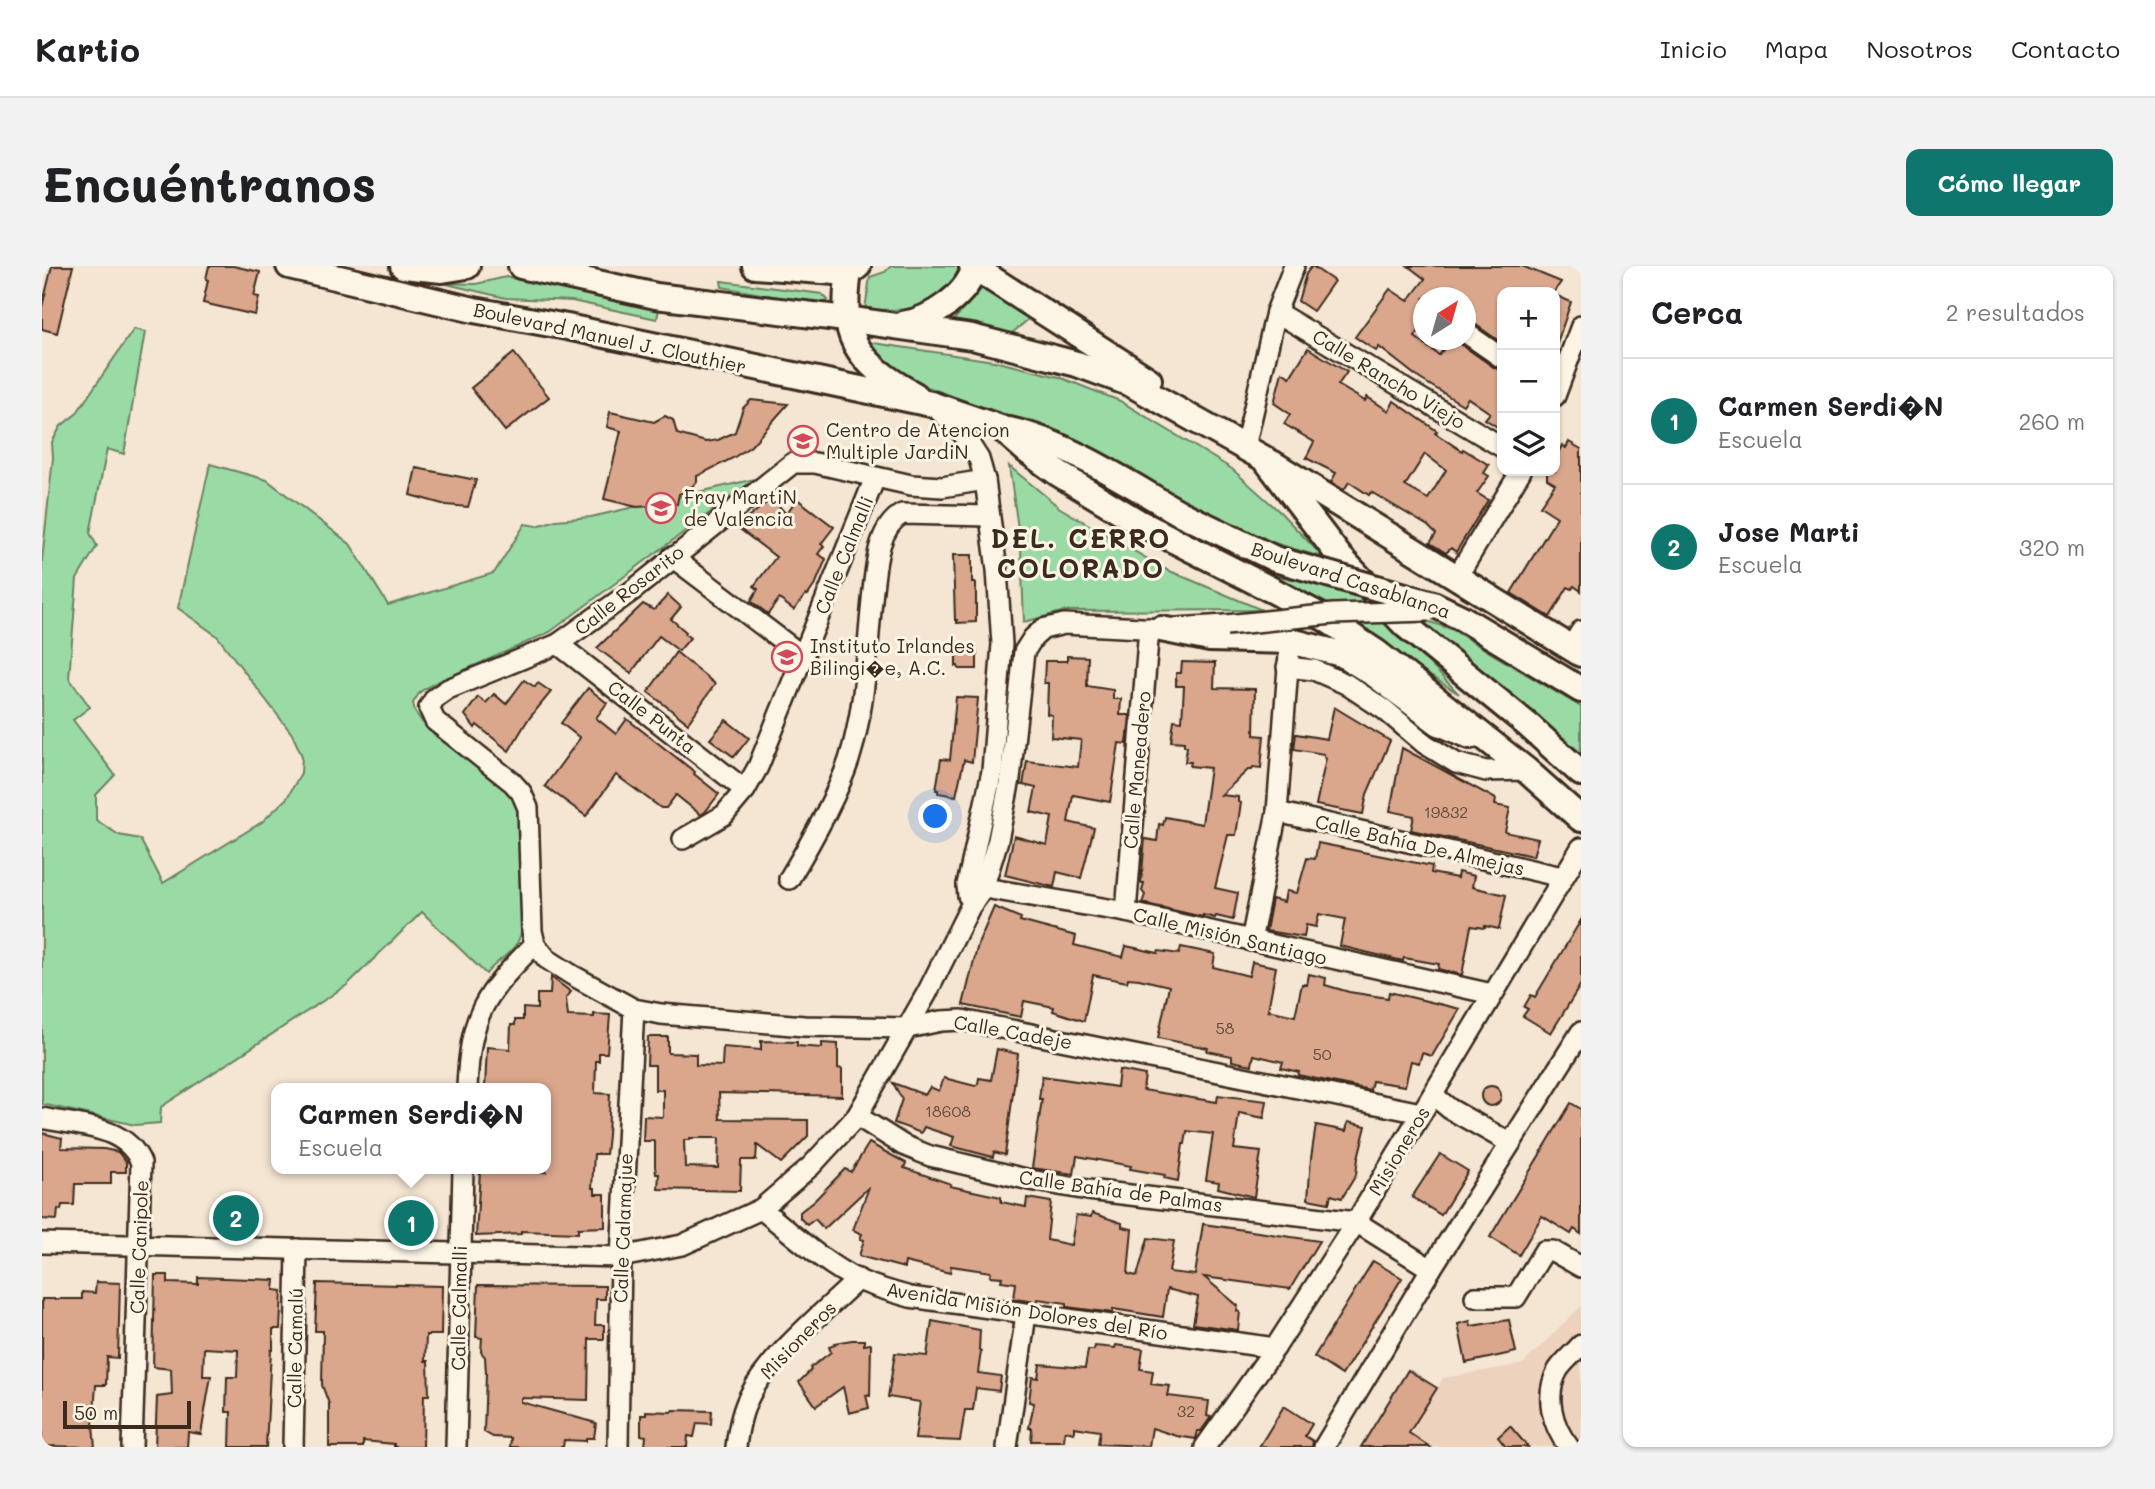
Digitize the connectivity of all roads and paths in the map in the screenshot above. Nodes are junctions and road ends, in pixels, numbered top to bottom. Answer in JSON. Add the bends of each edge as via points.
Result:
{"nodes":[{"id":1,"x":289,"y":266,"type":"edge"},
{"id":2,"x":403,"y":266,"type":"edge"},
{"id":3,"x":467,"y":266,"type":"edge"},
{"id":4,"x":521,"y":266,"type":"edge"},
{"id":5,"x":755,"y":266,"type":"edge"},
{"id":6,"x":1008,"y":266,"type":"edge"},
{"id":7,"x":1294,"y":266,"type":"edge"},
{"id":8,"x":974,"y":267,"type":"edge"},
{"id":9,"x":852,"y":268,"type":"edge"},
{"id":10,"x":1276,"y":312,"type":"junction"},
{"id":11,"x":1051,"y":315,"type":"junction"},
{"id":12,"x":846,"y":318,"type":"junction"},
{"id":13,"x":896,"y":326,"type":"junction"},
{"id":14,"x":1581,"y":326,"type":"edge"},
{"id":15,"x":1476,"y":340,"type":"edge"},
{"id":16,"x":1497,"y":355,"type":"edge"},
{"id":17,"x":1560,"y":382,"type":"edge"},
{"id":18,"x":931,"y":404,"type":"junction"},
{"id":19,"x":1175,"y":409,"type":"junction"},
{"id":20,"x":1001,"y":428,"type":"junction"},
{"id":21,"x":1497,"y":444,"type":"edge"},
{"id":22,"x":1255,"y":454,"type":"junction"},
{"id":23,"x":1518,"y":476,"type":"edge"},
{"id":24,"x":875,"y":478,"type":"junction"},
{"id":25,"x":985,"y":480,"type":"junction"},
{"id":26,"x":989,"y":516,"type":"junction"},
{"id":27,"x":672,"y":557,"type":"junction"},
{"id":28,"x":1457,"y":577,"type":"junction"},
{"id":29,"x":1431,"y":608,"type":"junction"},
{"id":30,"x":1155,"y":629,"type":"junction"},
{"id":31,"x":1290,"y":641,"type":"junction"},
{"id":32,"x":558,"y":644,"type":"junction"},
{"id":33,"x":1578,"y":644,"type":"edge"},
{"id":34,"x":804,"y":657,"type":"junction"},
{"id":35,"x":1287,"y":667,"type":"junction"},
{"id":36,"x":1581,"y":690,"type":"edge"},
{"id":37,"x":1497,"y":747,"type":"junction"},
{"id":38,"x":1526,"y":770,"type":"junction"},
{"id":39,"x":1581,"y":773,"type":"edge"},
{"id":40,"x":745,"y":790,"type":"junction"},
{"id":41,"x":1277,"y":812,"type":"junction"},
{"id":42,"x":1581,"y":819,"type":"edge"},
{"id":43,"x":683,"y":839,"type":"dead end"},
{"id":44,"x":1581,"y":848,"type":"edge"},
{"id":45,"x":1562,"y":877,"type":"junction"},
{"id":46,"x":789,"y":879,"type":"dead end"},
{"id":47,"x":975,"y":887,"type":"junction"},
{"id":48,"x":1126,"y":912,"type":"junction"},
{"id":49,"x":1251,"y":941,"type":"junction"},
{"id":50,"x":535,"y":944,"type":"junction"},
{"id":51,"x":1492,"y":993,"type":"junction"},
{"id":52,"x":634,"y":1009,"type":"junction"},
{"id":53,"x":908,"y":1028,"type":"junction"},
{"id":54,"x":1581,"y":1032,"type":"edge"},
{"id":55,"x":467,"y":1083,"type":"edge"},
{"id":56,"x":1433,"y":1095,"type":"junction"},
{"id":57,"x":1421,"y":1113,"type":"junction"},
{"id":58,"x":857,"y":1116,"type":"junction"},
{"id":59,"x":42,"y":1118,"type":"edge"},
{"id":60,"x":1510,"y":1143,"type":"junction"},
{"id":61,"x":463,"y":1174,"type":"edge"},
{"id":62,"x":761,"y":1209,"type":"junction"},
{"id":63,"x":1356,"y":1222,"type":"junction"},
{"id":64,"x":42,"y":1244,"type":"edge"},
{"id":65,"x":139,"y":1246,"type":"junction"},
{"id":66,"x":297,"y":1250,"type":"junction"},
{"id":67,"x":460,"y":1253,"type":"junction"},
{"id":68,"x":621,"y":1257,"type":"junction"},
{"id":69,"x":1581,"y":1266,"type":"edge"},
{"id":70,"x":1431,"y":1269,"type":"junction"},
{"id":71,"x":858,"y":1279,"type":"junction"},
{"id":72,"x":1475,"y":1297,"type":"dead end"},
{"id":73,"x":1026,"y":1314,"type":"junction"},
{"id":74,"x":1581,"y":1345,"type":"edge"},
{"id":75,"x":1275,"y":1348,"type":"junction"},
{"id":76,"x":132,"y":1447,"type":"edge"},
{"id":77,"x":293,"y":1447,"type":"edge"},
{"id":78,"x":456,"y":1447,"type":"edge"},
{"id":79,"x":618,"y":1447,"type":"edge"},
{"id":80,"x":736,"y":1447,"type":"edge"},
{"id":81,"x":1007,"y":1447,"type":"edge"},
{"id":82,"x":1205,"y":1447,"type":"edge"},
{"id":83,"x":1324,"y":1447,"type":"edge"},
{"id":84,"x":1569,"y":1447,"type":"edge"}],
"edges":[{"from":1,"to":18,"type":"main road","name":"Boulevard Manuel J. Clouthier","via":[[474,310]]},
{"from":2,"to":3,"type":"main road","via":[[442,270]]},
{"from":4,"to":12,"type":"main road","via":[[656,296]]},
{"from":5,"to":9,"type":"main road","name":"Boulevard Manuel J. Clouthier"},
{"from":6,"to":11,"type":"main road"},
{"from":7,"to":10,"type":"street"},
{"from":8,"to":11,"type":"main road"},
{"from":8,"to":13,"type":"main road","via":[[970,279],[943,307],[926,318]]},
{"from":9,"to":12,"type":"main road","name":"Boulevard Manuel J. Clouthier"},
{"from":10,"to":21,"type":"street","name":"Calle Rancho Viejo"},
{"from":10,"to":22,"type":"street"},
{"from":11,"to":19,"type":"main road","via":[[1150,380]]},
{"from":12,"to":13,"type":"main road"},
{"from":12,"to":18,"type":"main road","name":"Boulevard Manuel J. Clouthier","via":[[852,338],[877,370]]},
{"from":13,"to":19,"type":"main road","via":[[972,337],[1077,364],[1131,384]]},
{"from":14,"to":17,"type":"street"},
{"from":15,"to":16,"type":"street"},
{"from":18,"to":20,"type":"main road","name":"Boulevard Manuel J. Clouthier"},
{"from":18,"to":25,"type":"street","via":[[971,444]]},
{"from":19,"to":22,"type":"main road","name":"Boulevard Casablanca"},
{"from":20,"to":29,"type":"main road","name":"Boulevard Casablanca","bridge":true,"via":[[1030,434],[1094,464],[1275,559]]},
{"from":20,"to":37,"type":"main road","name":"Boulevard Manuel J. Clouthier","via":[[1059,474],[1140,523],[1343,630],[1416,681]]},
{"from":22,"to":28,"type":"main road","name":"Boulevard Casablanca"},
{"from":22,"to":39,"type":"main road","via":[[1340,557],[1405,625]]},
{"from":23,"to":28,"type":"street"},
{"from":24,"to":25,"type":"street","name":"Calle Rosarito","via":[[942,487]]},
{"from":24,"to":27,"type":"street","name":"Calle Rosarito","via":[[814,463],[793,463]]},
{"from":24,"to":34,"type":"street","name":"Calle Calmalli"},
{"from":25,"to":26,"type":"street"},
{"from":26,"to":46,"type":"street","via":[[902,514],[891,520],[877,561],[862,695],[848,761]]},
{"from":26,"to":47,"type":"street","via":[[1002,644],[992,771]]},
{"from":27,"to":32,"type":"street","name":"Calle Rosarito"},
{"from":27,"to":34,"type":"street"},
{"from":28,"to":33,"type":"main road","name":"Boulevard Casablanca"},
{"from":29,"to":30,"type":"street","bridge":true},
{"from":29,"to":36,"type":"main road","name":"Boulevard Casablanca","via":[[1462,618]]},
{"from":30,"to":31,"type":"main road","via":[[1210,639]]},
{"from":30,"to":47,"type":"street","via":[[1064,624],[1043,629],[1033,638],[1024,652],[1010,779],[998,840]]},
{"from":30,"to":48,"type":"street","name":"Calle Maneadero"},
{"from":31,"to":35,"type":"street"},
{"from":31,"to":37,"type":"main road","via":[[1342,654],[1439,723]]},
{"from":32,"to":40,"type":"street","name":"Calle Punta"},
{"from":32,"to":50,"type":"street","name":"Calle Rosarito","via":[[448,689],[429,708],[441,727],[512,782],[528,807]]},
{"from":34,"to":40,"type":"street","name":"Calle Calmalli"},
{"from":35,"to":38,"type":"street","via":[[1314,670],[1346,684],[1425,744],[1457,762],[1486,771]]},
{"from":35,"to":41,"type":"street"},
{"from":37,"to":38,"type":"main road","name":"Boulevard Manuel J. Clouthier"},
{"from":38,"to":42,"type":"main road","name":"Boulevard Manuel J. Clouthier"},
{"from":40,"to":43,"type":"street","name":"Calle Calmalli","via":[[724,815]]},
{"from":41,"to":45,"type":"street","name":"Calle Bahía De Almejas"},
{"from":41,"to":49,"type":"street"},
{"from":44,"to":45,"type":"street","name":"Misioneros"},
{"from":45,"to":51,"type":"street","name":"Misioneros"},
{"from":47,"to":48,"type":"street","name":"Calle Misión Santiago"},
{"from":47,"to":53,"type":"street","via":[[970,907]]},
{"from":48,"to":49,"type":"street","name":"Calle Misión Santiago"},
{"from":49,"to":51,"type":"street","name":"Calle Misión Santiago"},
{"from":50,"to":52,"type":"street","name":"Calle Cadeje","via":[[547,959]]},
{"from":50,"to":55,"type":"street","via":[[499,980],[484,1003],[468,1051]]},
{"from":51,"to":56,"type":"street","name":"Misioneros"},
{"from":52,"to":53,"type":"street","name":"Calle Cadeje","via":[[804,1026]]},
{"from":52,"to":68,"type":"street","name":"Calle Calamajue"},
{"from":53,"to":57,"type":"street","name":"Calle Cadeje","via":[[962,1020]]},
{"from":53,"to":58,"type":"street"},
{"from":54,"to":60,"type":"street"},
{"from":56,"to":57,"type":"street","name":"Misioneros"},
{"from":56,"to":60,"type":"street"},
{"from":57,"to":63,"type":"street","name":"Misioneros"},
{"from":58,"to":62,"type":"street","via":[[811,1166]]},
{"from":58,"to":63,"type":"street","name":"Calle Bahía de Palmas","via":[[930,1156],[1030,1180]]},
{"from":59,"to":65,"type":"street","name":"Calle Canipole","via":[[107,1131],[136,1151],[142,1175]]},
{"from":60,"to":70,"type":"street"},
{"from":61,"to":67,"type":"street","name":"Calle Calmalli"},
{"from":62,"to":68,"type":"street","via":[[682,1245]]},
{"from":62,"to":71,"type":"street","name":"Avenida Misión Dolores del Río"},
{"from":63,"to":70,"type":"street"},
{"from":63,"to":75,"type":"street","name":"Misioneros"},
{"from":64,"to":65,"type":"street"},
{"from":65,"to":66,"type":"street"},
{"from":65,"to":76,"type":"street","name":"Calle Canipole"},
{"from":66,"to":67,"type":"street"},
{"from":66,"to":77,"type":"street","name":"Calle Camalú"},
{"from":67,"to":68,"type":"street"},
{"from":67,"to":78,"type":"street","name":"Calle Calmalli"},
{"from":68,"to":79,"type":"street","name":"Calle Calamajue"},
{"from":69,"to":72,"type":"street","via":[[1544,1251],[1516,1297]]},
{"from":70,"to":83,"type":"street"},
{"from":71,"to":73,"type":"street","name":"Avenida Misión Dolores del Río","via":[[910,1297]]},
{"from":71,"to":80,"type":"street","name":"Misioneros","via":[[761,1376],[749,1397]]},
{"from":73,"to":75,"type":"street","name":"Avenida Misión Dolores del Río"},
{"from":73,"to":81,"type":"street"},
{"from":74,"to":84,"type":"street","via":[[1559,1369],[1550,1389],[1553,1415]]},
{"from":75,"to":82,"type":"street","name":"Misioneros"}]}
